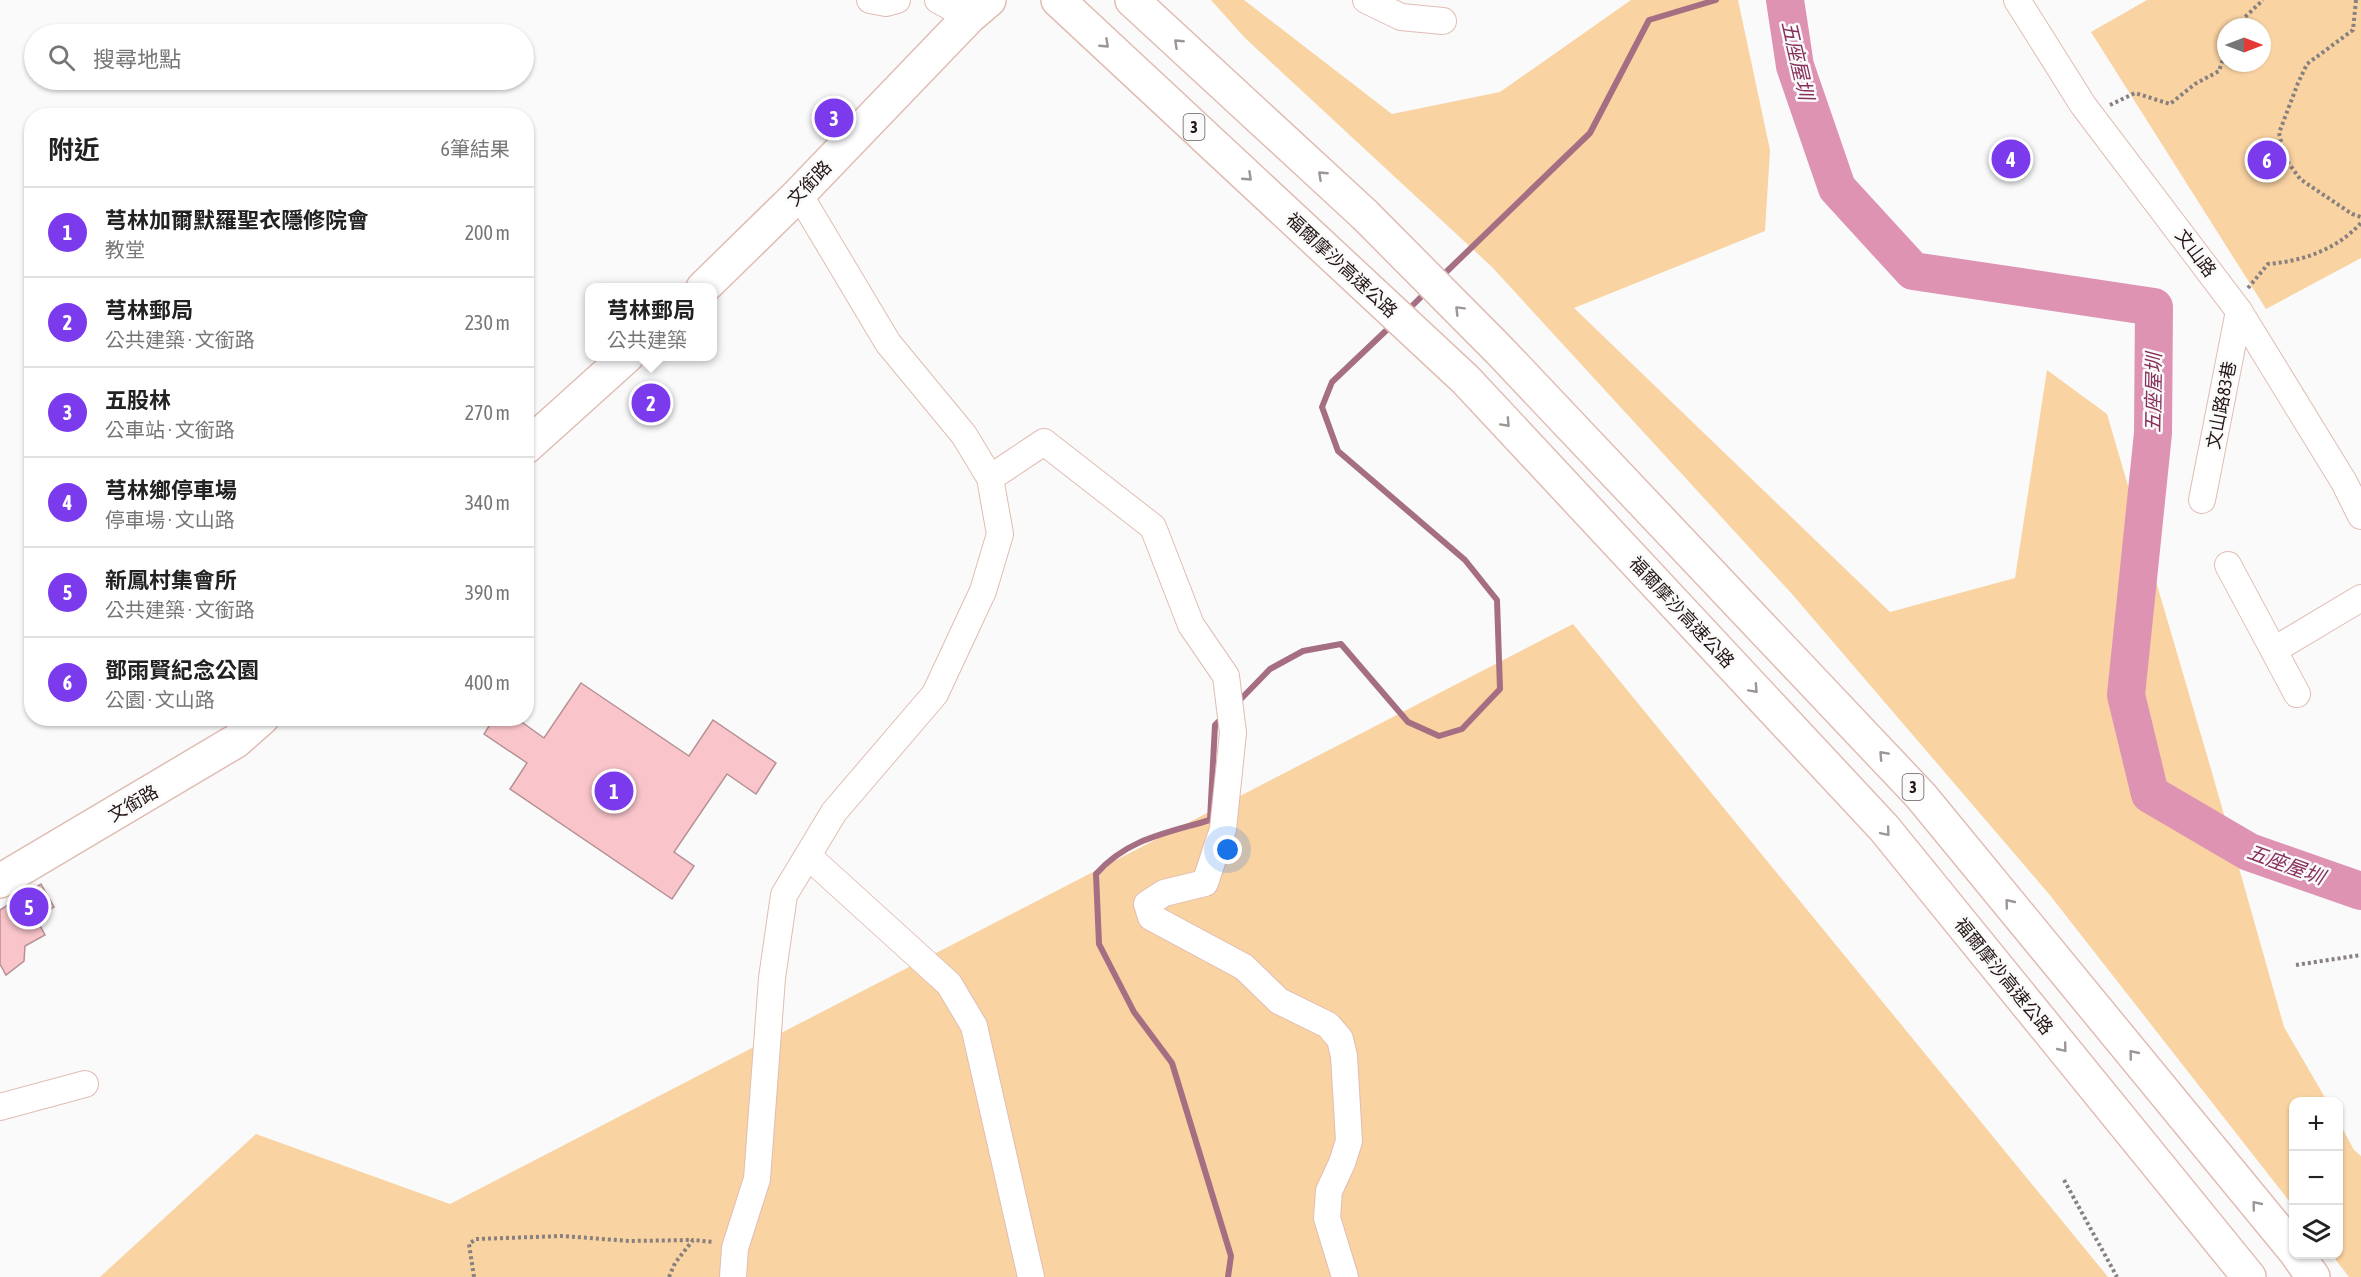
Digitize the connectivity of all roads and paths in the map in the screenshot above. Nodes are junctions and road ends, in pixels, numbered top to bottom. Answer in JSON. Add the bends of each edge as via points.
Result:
{"nodes":[{"id":1,"x":870,"y":0,"type":"edge"},
{"id":2,"x":897,"y":0,"type":"edge"},
{"id":3,"x":938,"y":0,"type":"edge"},
{"id":4,"x":1132,"y":0,"type":"edge"},
{"id":5,"x":1366,"y":0,"type":"edge"},
{"id":6,"x":2017,"y":0,"type":"edge"},
{"id":7,"x":2263,"y":0,"type":"edge"},
{"id":8,"x":2356,"y":0,"type":"edge"},
{"id":9,"x":1060,"y":2,"type":"edge"},
{"id":10,"x":979,"y":8,"type":"edge"},
{"id":11,"x":2244,"y":18,"type":"edge"},
{"id":12,"x":1443,"y":21,"type":"dead end"},
{"id":13,"x":2217,"y":72,"type":"edge"},
{"id":14,"x":2090,"y":115,"type":"junction"},
{"id":15,"x":799,"y":194,"type":"junction"},
{"id":16,"x":2361,"y":217,"type":"edge"},
{"id":17,"x":2361,"y":223,"type":"edge"},
{"id":18,"x":708,"y":283,"type":"edge"},
{"id":19,"x":2239,"y":310,"type":"junction"},
{"id":20,"x":623,"y":361,"type":"edge"},
{"id":21,"x":534,"y":440,"type":"edge"},
{"id":22,"x":990,"y":478,"type":"junction"},
{"id":23,"x":2202,"y":500,"type":"dead end"},
{"id":24,"x":2361,"y":516,"type":"edge"},
{"id":25,"x":2228,"y":565,"type":"dead end"},
{"id":26,"x":2361,"y":598,"type":"edge"},
{"id":27,"x":2274,"y":650,"type":"junction"},
{"id":28,"x":2297,"y":694,"type":"dead end"},
{"id":29,"x":253,"y":726,"type":"edge"},
{"id":30,"x":808,"y":856,"type":"junction"},
{"id":31,"x":0,"y":881,"type":"edge"},
{"id":32,"x":2361,"y":955,"type":"edge"},
{"id":33,"x":2296,"y":965,"type":"dead end"},
{"id":34,"x":85,"y":1084,"type":"dead end"},
{"id":35,"x":0,"y":1107,"type":"edge"},
{"id":36,"x":2064,"y":1180,"type":"dead end"},
{"id":37,"x":693,"y":1240,"type":"junction"},
{"id":38,"x":2289,"y":1244,"type":"edge"},
{"id":39,"x":735,"y":1248,"type":"junction"},
{"id":40,"x":2300,"y":1259,"type":"edge"},
{"id":41,"x":474,"y":1277,"type":"edge"},
{"id":42,"x":669,"y":1277,"type":"edge"},
{"id":43,"x":733,"y":1277,"type":"edge"},
{"id":44,"x":1030,"y":1277,"type":"edge"},
{"id":45,"x":1345,"y":1277,"type":"edge"},
{"id":46,"x":2116,"y":1277,"type":"edge"},
{"id":47,"x":2249,"y":1277,"type":"edge"},
{"id":48,"x":2313,"y":1277,"type":"edge"}],
"edges":[{"from":1,"to":2,"type":"street"},
{"from":3,"to":10,"type":"street"},
{"from":38,"to":4,"type":"main road","number":"3","one_way":true,"via":[[1921,796],[1500,351],[1365,215]]},
{"from":5,"to":12,"type":"street","via":[[1401,17]]},
{"from":6,"to":14,"type":"street","name":"文山路"},
{"from":7,"to":11,"type":"path"},
{"from":8,"to":16,"type":"path","via":[[2353,30],[2307,64],[2279,133],[2286,158],[2300,179]]},
{"from":9,"to":47,"type":"main road","name":"福爾摩沙高速公路","number":"3","one_way":true,"via":[[1466,380],[1884,828]]},
{"from":10,"to":15,"type":"main road","name":"文銜路"},
{"from":13,"to":14,"type":"path","via":[[2194,84],[2170,104],[2135,93]]},
{"from":14,"to":19,"type":"street","name":"文山路"},
{"from":15,"to":18,"type":"main road","name":"文銜路"},
{"from":15,"to":22,"type":"street","via":[[888,343],[964,435]]},
{"from":17,"to":19,"type":"path","via":[[2325,251],[2294,262],[2268,264],[2245,292]]},
{"from":19,"to":23,"type":"street","name":"文山路83巷"},
{"from":19,"to":24,"type":"street","name":"文山路"},
{"from":20,"to":21,"type":"main road"},
{"from":22,"to":30,"type":"street","via":[[1000,534],[983,591],[935,694],[834,812]]},
{"from":22,"to":45,"type":"street","via":[[1044,442],[1153,527],[1191,625],[1226,676],[1233,733],[1223,829],[1205,884],[1164,893],[1147,904],[1151,917],[1244,966],[1279,1001],[1328,1025],[1340,1038],[1349,1141],[1329,1191],[1327,1218]]},
{"from":25,"to":27,"type":"street"},
{"from":26,"to":27,"type":"street"},
{"from":27,"to":28,"type":"street"},
{"from":29,"to":31,"type":"main road","name":"文銜路","via":[[236,741]]},
{"from":30,"to":39,"type":"street","via":[[784,896],[772,978],[757,1179]]},
{"from":30,"to":44,"type":"street","via":[[949,984],[974,1026]]},
{"from":32,"to":33,"type":"path"},
{"from":34,"to":35,"type":"street"},
{"from":36,"to":46,"type":"path"},
{"from":37,"to":39,"type":"path","via":[[710,1240]]},
{"from":37,"to":41,"type":"path","via":[[563,1236],[476,1239],[469,1245]]},
{"from":37,"to":42,"type":"path"},
{"from":39,"to":43,"type":"street"},
{"from":40,"to":48,"type":"main road"}]}
